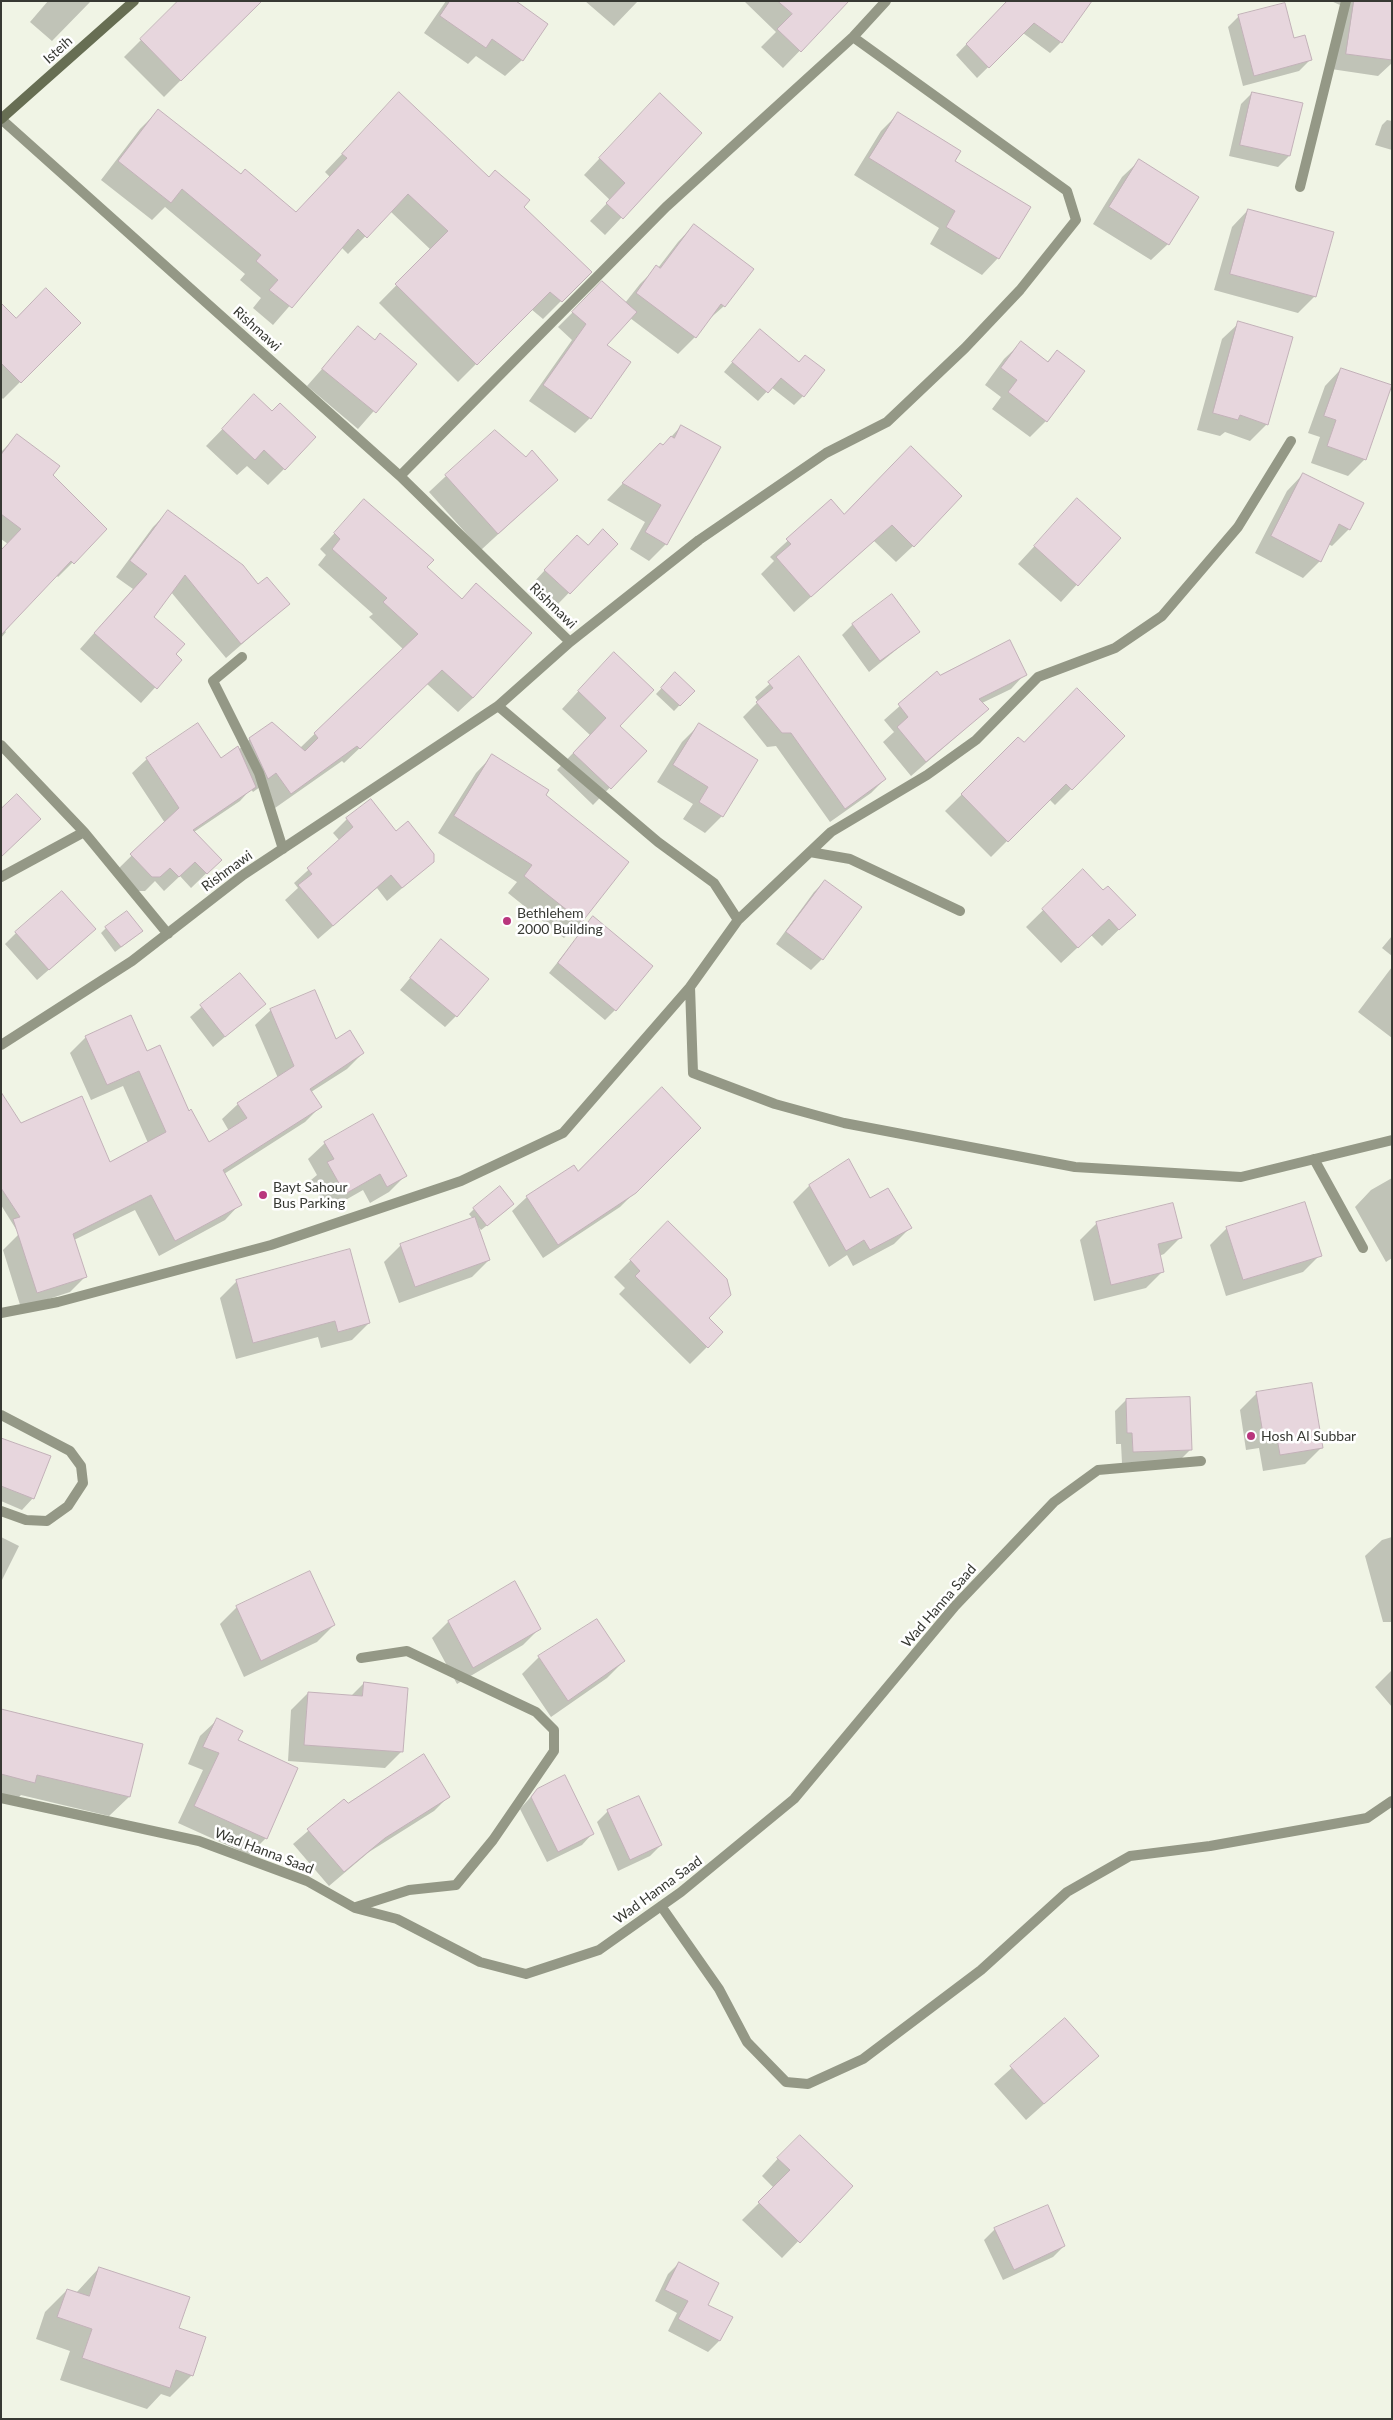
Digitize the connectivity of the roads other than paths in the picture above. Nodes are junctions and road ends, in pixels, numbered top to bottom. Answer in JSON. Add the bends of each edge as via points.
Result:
{"nodes":[{"id":1,"x":134,"y":1,"type":"edge"},
{"id":2,"x":886,"y":1,"type":"edge"},
{"id":3,"x":1346,"y":1,"type":"edge"},
{"id":4,"x":853,"y":37,"type":"junction"},
{"id":5,"x":1,"y":119,"type":"edge"},
{"id":6,"x":1300,"y":187,"type":"dead end"},
{"id":7,"x":1291,"y":441,"type":"dead end"},
{"id":8,"x":400,"y":476,"type":"junction"},
{"id":9,"x":570,"y":642,"type":"junction"},
{"id":10,"x":242,"y":657,"type":"dead end"},
{"id":11,"x":498,"y":706,"type":"junction"},
{"id":12,"x":1,"y":745,"type":"edge"},
{"id":13,"x":84,"y":832,"type":"junction"},
{"id":14,"x":283,"y":849,"type":"junction"},
{"id":15,"x":810,"y":852,"type":"junction"},
{"id":16,"x":1,"y":877,"type":"edge"},
{"id":17,"x":960,"y":911,"type":"dead end"},
{"id":18,"x":738,"y":920,"type":"junction"},
{"id":19,"x":168,"y":934,"type":"junction"},
{"id":20,"x":690,"y":987,"type":"junction"},
{"id":21,"x":1,"y":1045,"type":"edge"},
{"id":22,"x":1392,"y":1140,"type":"edge"},
{"id":23,"x":1314,"y":1159,"type":"junction"},
{"id":24,"x":1363,"y":1248,"type":"dead end"},
{"id":25,"x":1,"y":1313,"type":"edge"},
{"id":26,"x":1,"y":1415,"type":"edge"},
{"id":27,"x":1202,"y":1461,"type":"dead end"},
{"id":28,"x":1,"y":1511,"type":"edge"},
{"id":29,"x":362,"y":1658,"type":"dead end"},
{"id":30,"x":1,"y":1798,"type":"edge"},
{"id":31,"x":1392,"y":1801,"type":"edge"},
{"id":32,"x":661,"y":1906,"type":"junction"},
{"id":33,"x":355,"y":1908,"type":"junction"}],
"edges":[{"from":1,"to":5,"type":"street","name":"Isteih"},
{"from":2,"to":4,"type":"street"},
{"from":3,"to":6,"type":"street"},
{"from":4,"to":8,"type":"street","via":[[666,207]]},
{"from":4,"to":9,"type":"street","via":[[1067,191],[1076,220],[1020,290],[887,422],[826,453],[698,540]]},
{"from":5,"to":8,"type":"street","name":"Rishmawi"},
{"from":7,"to":15,"type":"street","via":[[1238,527],[1162,616],[1115,648],[1038,676],[976,740],[927,775],[831,832]]},
{"from":8,"to":9,"type":"street","name":"Rishmawi"},
{"from":9,"to":11,"type":"street","name":"Rishmawi"},
{"from":10,"to":14,"type":"street","via":[[213,681],[259,773]]},
{"from":11,"to":14,"type":"street","name":"Rishmawi"},
{"from":11,"to":18,"type":"street","via":[[658,842],[714,883]]},
{"from":12,"to":13,"type":"street"},
{"from":13,"to":16,"type":"street"},
{"from":13,"to":19,"type":"street"},
{"from":14,"to":19,"type":"street","name":"Rishmawi","via":[[243,875]]},
{"from":15,"to":17,"type":"street","via":[[850,859]]},
{"from":15,"to":18,"type":"street"},
{"from":18,"to":20,"type":"street"},
{"from":19,"to":21,"type":"street","name":"Rishmawi","via":[[132,961]]},
{"from":20,"to":23,"type":"street","via":[[693,1073],[774,1104],[835,1120],[1075,1167],[1241,1177]]},
{"from":20,"to":25,"type":"street","via":[[563,1133],[461,1181],[271,1244],[58,1302]]},
{"from":22,"to":23,"type":"street"},
{"from":23,"to":24,"type":"street"},
{"from":26,"to":28,"type":"street","via":[[70,1451],[81,1466],[83,1483],[68,1506],[47,1521],[26,1520]]},
{"from":27,"to":32,"type":"street","name":"Wad Hanna Saad","via":[[1098,1470],[1054,1502],[955,1606],[794,1799]]},
{"from":29,"to":33,"type":"street","via":[[408,1651],[496,1691],[536,1712],[554,1730],[554,1751],[493,1840],[456,1885],[409,1890]]},
{"from":30,"to":33,"type":"street","name":"Wad Hanna Saad","via":[[199,1841],[307,1881]]},
{"from":31,"to":32,"type":"street","via":[[1367,1818],[1210,1846],[1130,1856],[1067,1892],[981,1970],[863,2059],[808,2084],[786,2082],[746,2042],[719,1990]]},
{"from":32,"to":33,"type":"street","name":"Wad Hanna Saad","via":[[600,1950],[526,1974],[480,1962],[397,1919]]}]}
